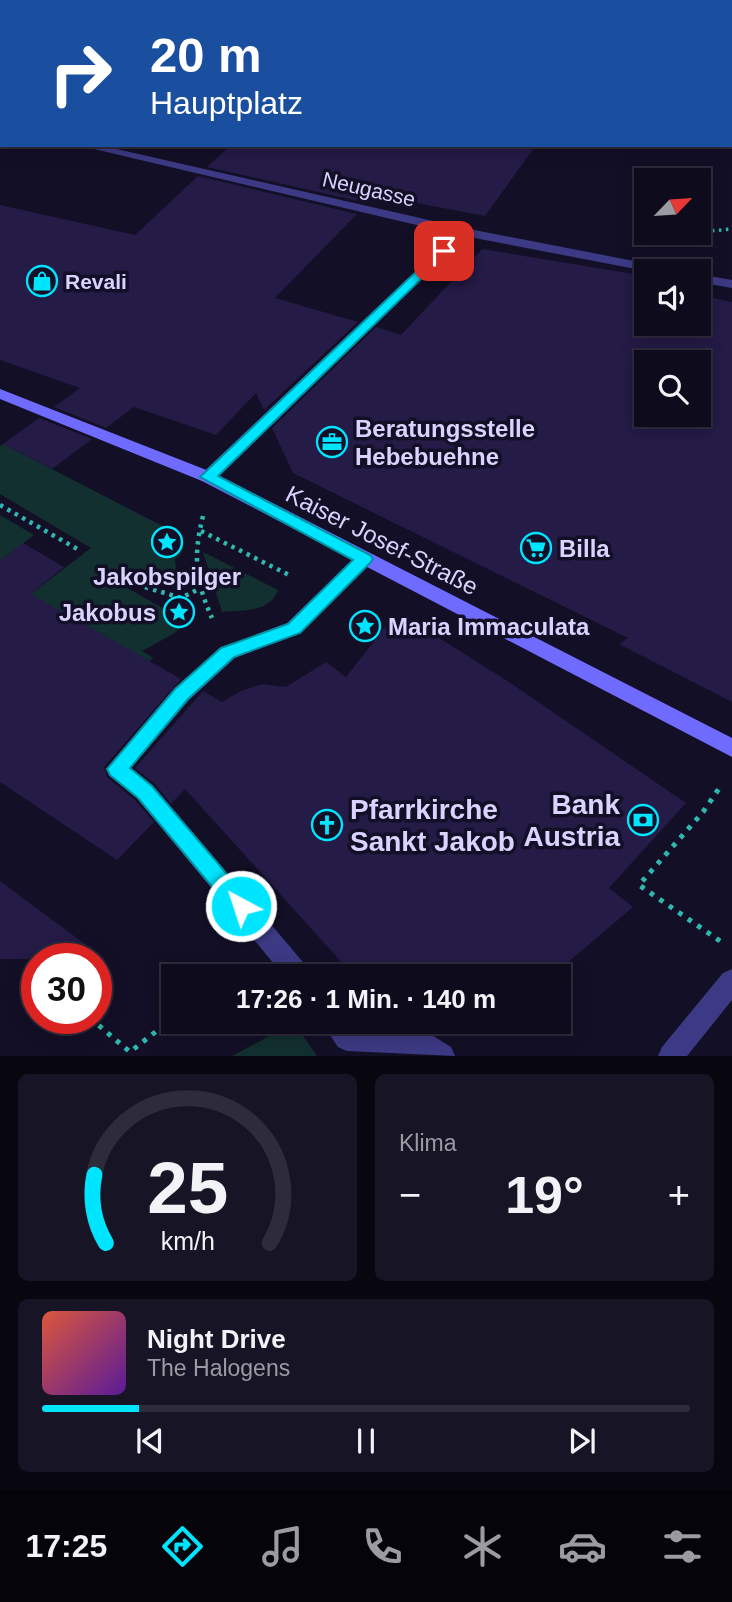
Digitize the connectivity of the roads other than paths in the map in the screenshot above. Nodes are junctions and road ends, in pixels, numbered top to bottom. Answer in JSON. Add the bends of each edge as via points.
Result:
{"nodes":[{"id":1,"x":92,"y":147,"type":"edge"},
{"id":2,"x":464,"y":232,"type":"junction"},
{"id":3,"x":634,"y":265,"type":"edge"},
{"id":4,"x":711,"y":280,"type":"edge"},
{"id":5,"x":732,"y":284,"type":"edge"},
{"id":6,"x":0,"y":394,"type":"edge"},
{"id":7,"x":208,"y":477,"type":"junction"},
{"id":8,"x":365,"y":559,"type":"junction"},
{"id":9,"x":732,"y":748,"type":"edge"},
{"id":10,"x":289,"y":964,"type":"edge"},
{"id":11,"x":732,"y":981,"type":"edge"},
{"id":12,"x":344,"y":1034,"type":"edge"},
{"id":13,"x":442,"y":1056,"type":"edge"},
{"id":14,"x":671,"y":1056,"type":"edge"}],
"edges":[{"from":1,"to":2,"type":"street","name":"Neugasse"},
{"from":2,"to":3,"type":"street","name":"Neugasse"},
{"from":2,"to":7,"type":"street"},
{"from":4,"to":5,"type":"street"},
{"from":6,"to":7,"type":"main road","name":"Kaiser Josef-Straße"},
{"from":7,"to":8,"type":"main road","name":"Kaiser Josef-Straße"},
{"from":8,"to":9,"type":"main road","name":"Kaiser Josef-Straße"},
{"from":8,"to":10,"type":"street","via":[[294,628],[228,653],[182,694],[117,769],[145,792]]},
{"from":11,"to":14,"type":"street"},
{"from":12,"to":13,"type":"street","via":[[347,1038],[419,1041]]}]}
